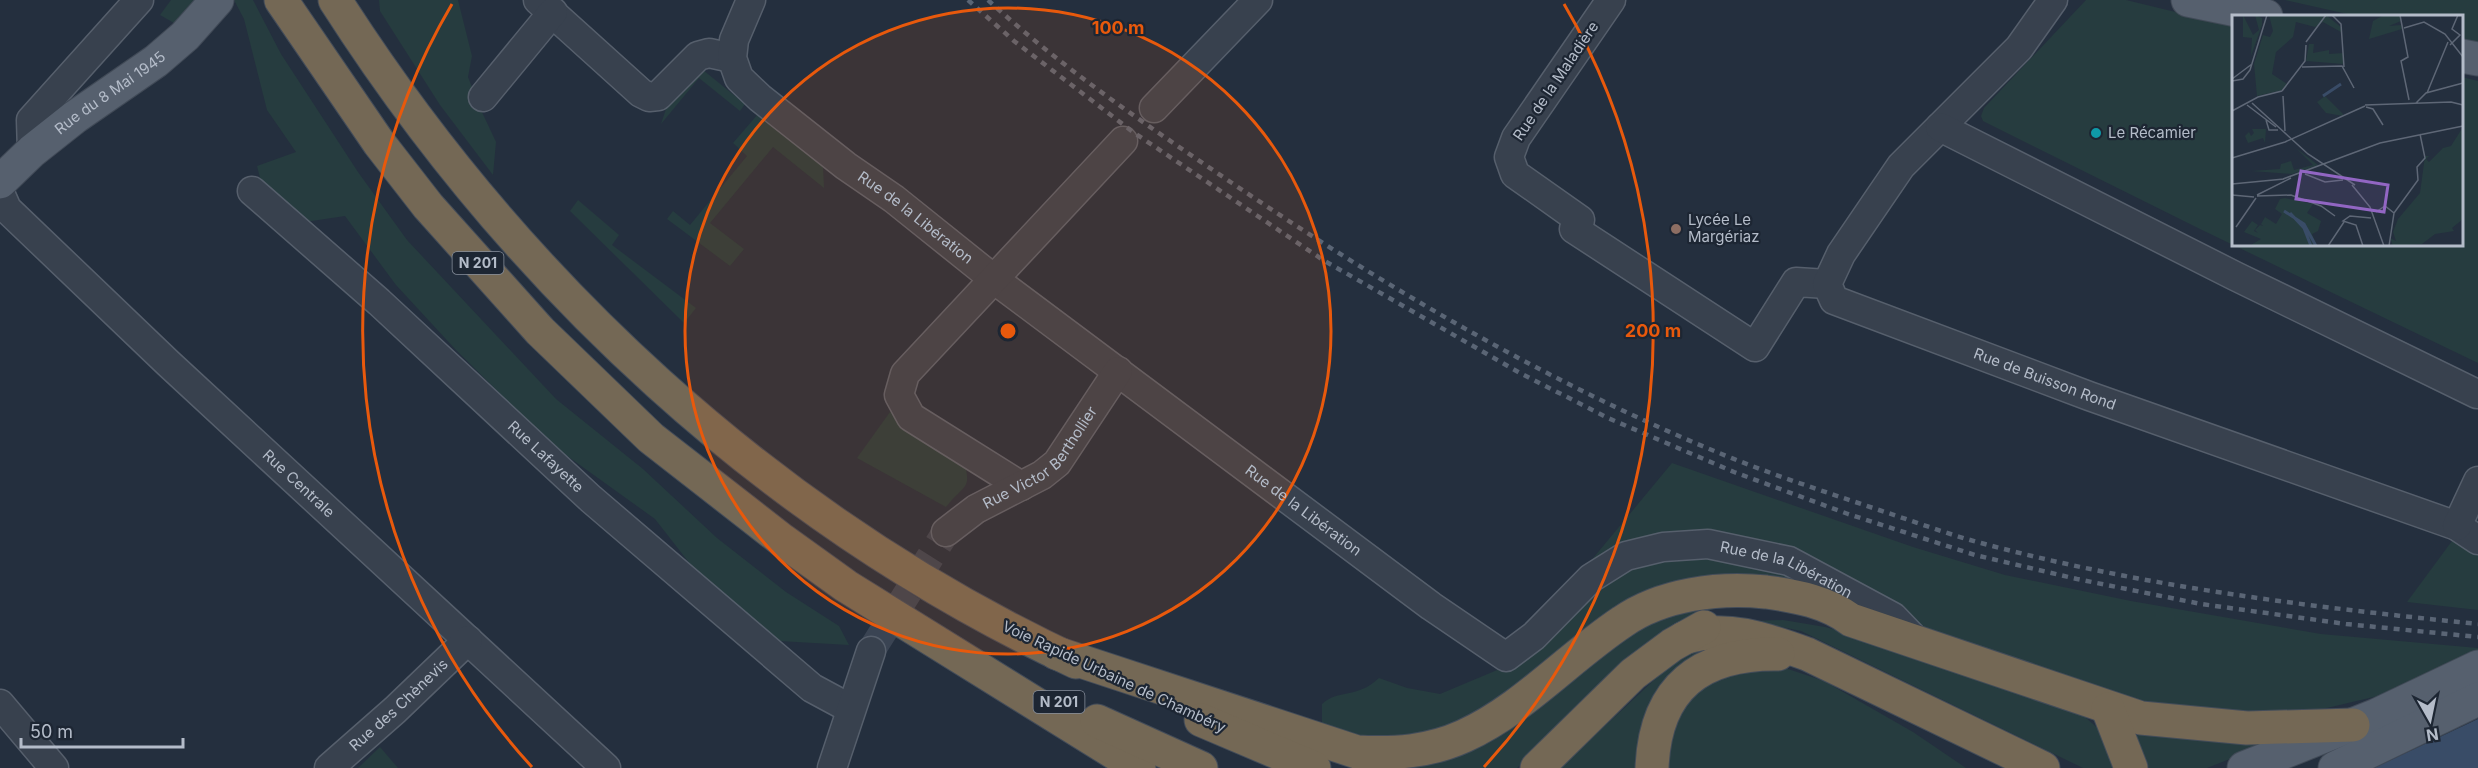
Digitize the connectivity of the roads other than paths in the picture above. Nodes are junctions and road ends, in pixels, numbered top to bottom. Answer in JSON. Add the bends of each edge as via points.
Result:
{"nodes":[{"id":1,"x":139,"y":0,"type":"edge"},
{"id":2,"x":217,"y":0,"type":"edge"},
{"id":3,"x":281,"y":0,"type":"edge"},
{"id":4,"x":335,"y":0,"type":"edge"},
{"id":5,"x":751,"y":0,"type":"edge"},
{"id":6,"x":1258,"y":0,"type":"edge"},
{"id":7,"x":1611,"y":0,"type":"edge"},
{"id":8,"x":2053,"y":0,"type":"edge"},
{"id":9,"x":2188,"y":0,"type":"edge"},
{"id":10,"x":545,"y":6,"type":"edge"},
{"id":11,"x":2261,"y":15,"type":"edge"},
{"id":12,"x":2463,"y":56,"type":"edge"},
{"id":13,"x":732,"y":58,"type":"junction"},
{"id":14,"x":2478,"y":59,"type":"edge"},
{"id":15,"x":483,"y":97,"type":"dead end"},
{"id":16,"x":1154,"y":108,"type":"dead end"},
{"id":17,"x":1940,"y":127,"type":"junction"},
{"id":18,"x":1123,"y":141,"type":"dead end"},
{"id":19,"x":32,"y":151,"type":"junction"},
{"id":20,"x":0,"y":182,"type":"edge"},
{"id":21,"x":252,"y":191,"type":"dead end"},
{"id":22,"x":0,"y":193,"type":"edge"},
{"id":23,"x":995,"y":280,"type":"junction"},
{"id":24,"x":1827,"y":284,"type":"junction"},
{"id":25,"x":1118,"y":371,"type":"junction"},
{"id":26,"x":2477,"y":394,"type":"edge"},
{"id":27,"x":2478,"y":481,"type":"edge"},
{"id":28,"x":1021,"y":486,"type":"junction"},
{"id":29,"x":946,"y":532,"type":"tunnel mouth"},
{"id":30,"x":2468,"y":533,"type":"edge"},
{"id":31,"x":1851,"y":620,"type":"junction"},
{"id":32,"x":920,"y":629,"type":"junction"},
{"id":33,"x":1684,"y":638,"type":"junction"},
{"id":34,"x":468,"y":640,"type":"junction"},
{"id":35,"x":1919,"y":644,"type":"junction"},
{"id":36,"x":871,"y":651,"type":"tunnel mouth"},
{"id":37,"x":1056,"y":653,"type":"junction"},
{"id":38,"x":1807,"y":654,"type":"junction"},
{"id":39,"x":2478,"y":667,"type":"edge"},
{"id":40,"x":2478,"y":699,"type":"edge"},
{"id":41,"x":0,"y":704,"type":"edge"},
{"id":42,"x":851,"y":709,"type":"junction"},
{"id":43,"x":2108,"y":709,"type":"junction"},
{"id":44,"x":1936,"y":715,"type":"junction"},
{"id":45,"x":2353,"y":725,"type":"junction"},
{"id":46,"x":54,"y":768,"type":"edge"},
{"id":47,"x":329,"y":768,"type":"edge"},
{"id":48,"x":606,"y":768,"type":"edge"},
{"id":49,"x":832,"y":768,"type":"edge"},
{"id":50,"x":1139,"y":768,"type":"edge"},
{"id":51,"x":1201,"y":768,"type":"edge"},
{"id":52,"x":1314,"y":768,"type":"edge"},
{"id":53,"x":1537,"y":768,"type":"edge"},
{"id":54,"x":1652,"y":768,"type":"edge"},
{"id":55,"x":1992,"y":768,"type":"edge"},
{"id":56,"x":2043,"y":768,"type":"edge"},
{"id":57,"x":2131,"y":768,"type":"edge"},
{"id":58,"x":2244,"y":768,"type":"edge"},
{"id":59,"x":2335,"y":768,"type":"edge"}],
"edges":[{"from":1,"to":19,"type":"street","via":[[31,120]]},
{"from":2,"to":19,"type":"main road","name":"Rue du 8 Mai 1945","via":[[156,61]]},
{"from":3,"to":32,"type":"highway","number":"N 201","via":[[379,143],[428,206],[581,373],[651,438],[782,540],[846,586]]},
{"from":4,"to":37,"type":"highway","name":"Voie Rapide Urbaine de Chambéry","number":"N 201","via":[[405,102],[494,215],[576,305],[678,402],[827,517],[930,584]]},
{"from":5,"to":13,"type":"street","via":[[734,40]]},
{"from":6,"to":16,"type":"street"},
{"from":7,"to":24,"type":"street","name":"Rue de la Maladière","via":[[1516,138],[1509,157],[1515,174],[1580,220],[1574,229],[1755,347],[1796,282]]},
{"from":8,"to":17,"type":"street","via":[[2019,48]]},
{"from":9,"to":11,"type":"main road"},
{"from":10,"to":13,"type":"street","via":[[649,97],[658,96],[698,56],[709,53]]},
{"from":10,"to":15,"type":"street"},
{"from":12,"to":14,"type":"main road"},
{"from":13,"to":23,"type":"street","name":"Rue de la Libération","via":[[739,78],[760,98]]},
{"from":17,"to":24,"type":"street","via":[[1901,166],[1841,254]]},
{"from":17,"to":26,"type":"street"},
{"from":18,"to":23,"type":"street"},
{"from":19,"to":20,"type":"main road","name":"Rue du 8 Mai 1945"},
{"from":21,"to":42,"type":"street","name":"Rue Lafayette","via":[[379,302],[591,499],[812,688]]},
{"from":22,"to":34,"type":"street","name":"Rue Centrale","via":[[7,209],[35,236]]},
{"from":23,"to":25,"type":"street","name":"Rue de la Libération"},
{"from":23,"to":28,"type":"street","via":[[905,374],[899,394],[912,417]]},
{"from":24,"to":30,"type":"street","name":"Rue de Buisson Rond","via":[[1834,300]]},
{"from":25,"to":28,"type":"street","name":"Rue Victor Berthollier","via":[[1057,463]]},
{"from":25,"to":35,"type":"street","name":"Rue de la Libération","via":[[1431,606],[1506,657],[1534,636],[1591,578],[1626,556],[1663,546],[1708,544],[1789,561],[1893,617]]},
{"from":27,"to":30,"type":"street"},
{"from":28,"to":29,"type":"street","name":"Rue Victor Berthollier","via":[[976,509]]},
{"from":31,"to":33,"type":"highway","via":[[1783,610],[1751,611],[1719,619]]},
{"from":31,"to":35,"type":"highway"},
{"from":31,"to":37,"type":"highway","via":[[1835,608],[1788,595],[1745,590],[1703,593],[1661,603],[1623,620],[1495,720],[1462,737],[1394,754],[1357,752]]},
{"from":32,"to":50,"type":"highway"},
{"from":32,"to":51,"type":"highway","number":"N 201","via":[[1061,703]]},
{"from":33,"to":38,"type":"highway","via":[[1708,633],[1742,634]]},
{"from":33,"to":53,"type":"highway","via":[[1633,674]]},
{"from":34,"to":47,"type":"street","name":"Rue des Chènevis"},
{"from":34,"to":48,"type":"street","name":"Rue Centrale"},
{"from":35,"to":43,"type":"highway"},
{"from":36,"to":42,"type":"street"},
{"from":37,"to":52,"type":"highway","name":"Voie Rapide Urbaine de Chambéry","number":"N 201"},
{"from":38,"to":44,"type":"highway"},
{"from":38,"to":54,"type":"highway","via":[[1725,658],[1700,671],[1666,708],[1655,734]]},
{"from":39,"to":45,"type":"main road"},
{"from":40,"to":59,"type":"main road"},
{"from":41,"to":46,"type":"street"},
{"from":42,"to":49,"type":"street"},
{"from":43,"to":45,"type":"highway","via":[[2141,718],[2247,728]]},
{"from":43,"to":57,"type":"highway"},
{"from":44,"to":55,"type":"highway"},
{"from":44,"to":56,"type":"highway"},
{"from":45,"to":58,"type":"main road"}]}
